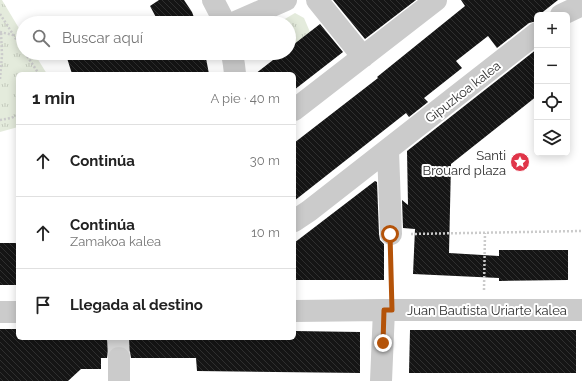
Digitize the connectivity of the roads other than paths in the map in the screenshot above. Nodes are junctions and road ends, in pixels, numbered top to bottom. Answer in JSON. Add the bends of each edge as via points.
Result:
{"nodes":[{"id":1,"x":212,"y":0,"type":"edge"},
{"id":2,"x":286,"y":0,"type":"edge"},
{"id":3,"x":317,"y":0,"type":"edge"},
{"id":4,"x":436,"y":0,"type":"edge"},
{"id":5,"x":582,"y":4,"type":"edge"},
{"id":6,"x":566,"y":12,"type":"edge"},
{"id":7,"x":221,"y":16,"type":"edge"},
{"id":8,"x":249,"y":16,"type":"edge"},
{"id":9,"x":534,"y":35,"type":"edge"},
{"id":10,"x":363,"y":56,"type":"junction"},
{"id":11,"x":233,"y":60,"type":"edge"},
{"id":12,"x":235,"y":72,"type":"edge"},
{"id":13,"x":296,"y":108,"type":"edge"},
{"id":14,"x":388,"y":150,"type":"junction"},
{"id":15,"x":296,"y":221,"type":"edge"},
{"id":16,"x":390,"y":234,"type":"road end"},
{"id":17,"x":388,"y":310,"type":"junction"},
{"id":18,"x":582,"y":310,"type":"edge"},
{"id":19,"x":296,"y":311,"type":"edge"},
{"id":20,"x":0,"y":312,"type":"edge"},
{"id":21,"x":16,"y":312,"type":"edge"},
{"id":22,"x":119,"y":358,"type":"tunnel mouth"},
{"id":23,"x":119,"y":381,"type":"edge"},
{"id":24,"x":381,"y":381,"type":"edge"}],
"edges":[{"from":1,"to":7,"type":"street"},
{"from":2,"to":8,"type":"street"},
{"from":3,"to":10,"type":"street"},
{"from":4,"to":10,"type":"street"},
{"from":5,"to":6,"type":"street"},
{"from":9,"to":14,"type":"street","name":"Gipuzkoa kalea"},
{"from":10,"to":13,"type":"street"},
{"from":11,"to":12,"type":"street"},
{"from":14,"to":15,"type":"street","name":"Gipuzkoa kalea"},
{"from":14,"to":16,"type":"street"},
{"from":17,"to":18,"type":"street","name":"Juan Bautista Uriarte kalea"},
{"from":17,"to":19,"type":"street","name":"Juan Bautista Uriarte kalea"},
{"from":17,"to":24,"type":"street"},
{"from":20,"to":21,"type":"street"},
{"from":22,"to":23,"type":"street"}]}
